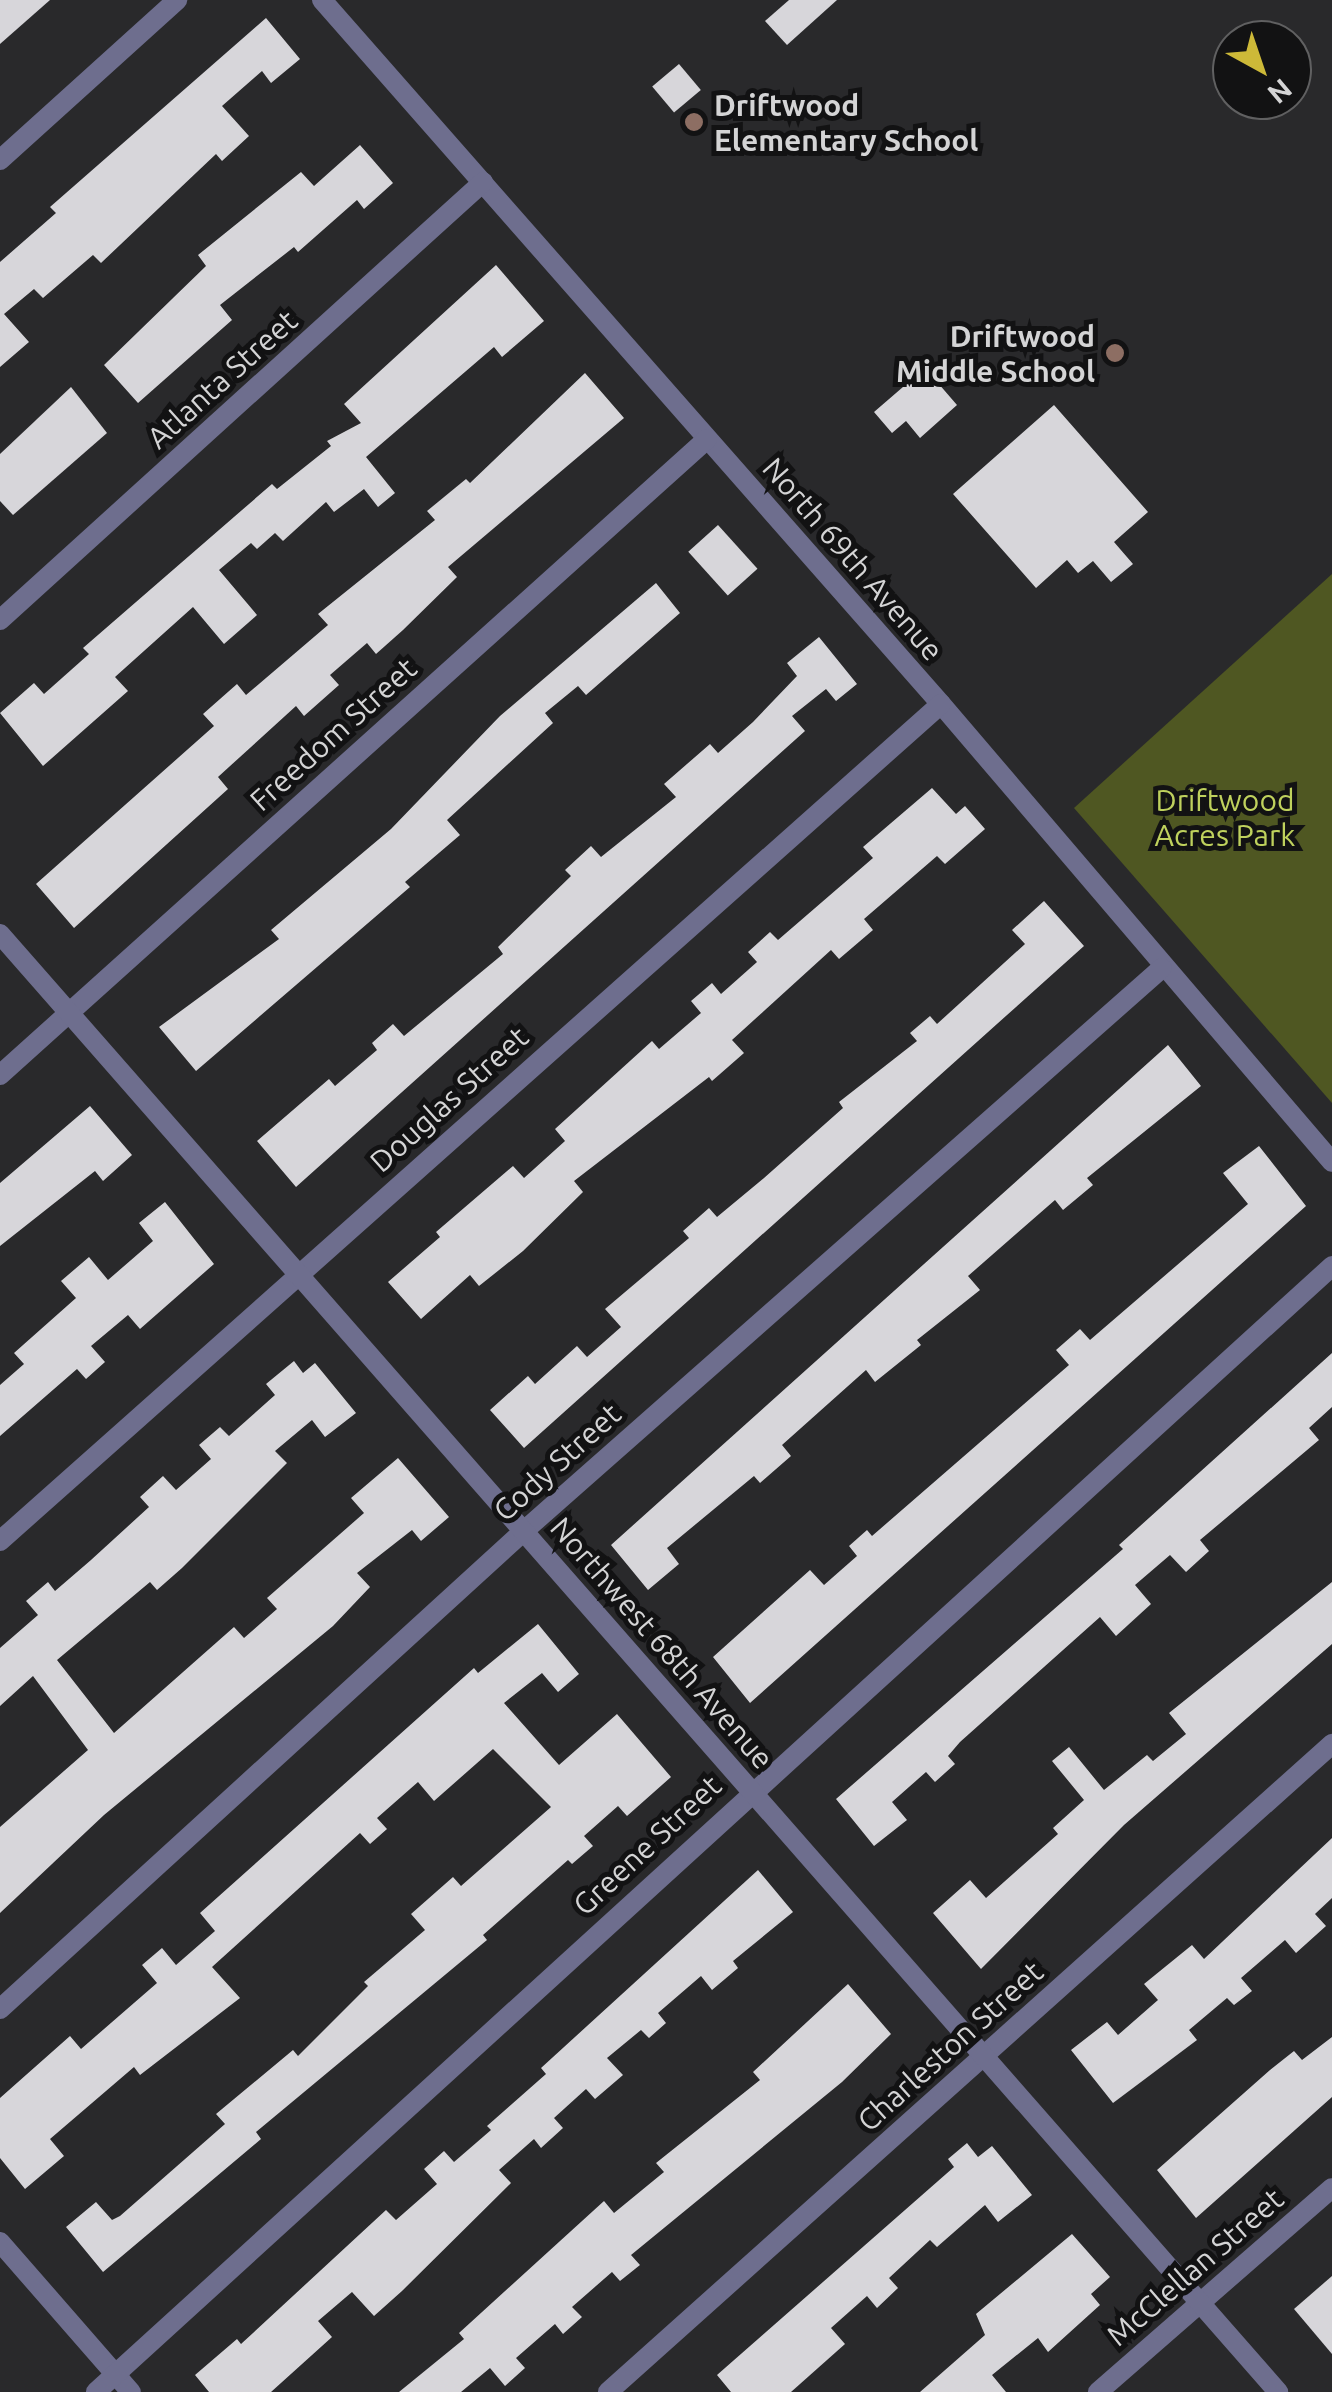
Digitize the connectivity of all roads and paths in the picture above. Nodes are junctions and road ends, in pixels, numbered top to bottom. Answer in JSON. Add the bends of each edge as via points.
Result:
{"nodes":[{"id":1,"x":177,"y":0,"type":"edge"},
{"id":2,"x":322,"y":0,"type":"edge"},
{"id":3,"x":0,"y":160,"type":"edge"},
{"id":4,"x":484,"y":182,"type":"junction"},
{"id":5,"x":707,"y":439,"type":"junction"},
{"id":6,"x":0,"y":620,"type":"edge"},
{"id":7,"x":941,"y":704,"type":"junction"},
{"id":8,"x":0,"y":934,"type":"edge"},
{"id":9,"x":1162,"y":968,"type":"junction"},
{"id":10,"x":68,"y":1013,"type":"junction"},
{"id":11,"x":0,"y":1075,"type":"edge"},
{"id":12,"x":1332,"y":1162,"type":"edge"},
{"id":13,"x":1332,"y":1266,"type":"edge"},
{"id":14,"x":300,"y":1272,"type":"junction"},
{"id":15,"x":525,"y":1530,"type":"junction"},
{"id":16,"x":0,"y":1542,"type":"edge"},
{"id":17,"x":1332,"y":1744,"type":"edge"},
{"id":18,"x":750,"y":1790,"type":"junction"},
{"id":19,"x":0,"y":2009,"type":"edge"},
{"id":20,"x":981,"y":2058,"type":"junction"},
{"id":21,"x":1332,"y":2188,"type":"edge"},
{"id":22,"x":0,"y":2242,"type":"edge"},
{"id":23,"x":1199,"y":2300,"type":"junction"},
{"id":24,"x":116,"y":2375,"type":"junction"},
{"id":25,"x":96,"y":2392,"type":"edge"},
{"id":26,"x":131,"y":2392,"type":"edge"},
{"id":27,"x":608,"y":2392,"type":"edge"},
{"id":28,"x":1098,"y":2392,"type":"edge"},
{"id":29,"x":1278,"y":2392,"type":"edge"}],
"edges":[{"from":1,"to":3,"type":"street"},
{"from":2,"to":4,"type":"street","name":"North 69th Avenue"},
{"from":4,"to":5,"type":"street","name":"North 69th Avenue"},
{"from":4,"to":6,"type":"street","name":"Atlanta Street"},
{"from":5,"to":7,"type":"street","name":"North 69th Avenue"},
{"from":5,"to":10,"type":"street","name":"Freedom Street"},
{"from":7,"to":9,"type":"street","name":"North 69th Avenue"},
{"from":7,"to":14,"type":"street","name":"Douglas Street"},
{"from":8,"to":10,"type":"street","name":"Northwest 68th Avenue"},
{"from":9,"to":12,"type":"street","name":"North 69th Avenue"},
{"from":9,"to":15,"type":"street","name":"Cody Street"},
{"from":10,"to":11,"type":"street","name":"Freedom Street"},
{"from":10,"to":14,"type":"street","name":"Northwest 68th Avenue"},
{"from":13,"to":18,"type":"street","name":"Greene Street"},
{"from":14,"to":15,"type":"street","name":"Northwest 68th Avenue"},
{"from":14,"to":16,"type":"street","name":"Douglas Street"},
{"from":15,"to":18,"type":"street","name":"Northwest 68th Avenue"},
{"from":15,"to":19,"type":"street","name":"Cody Street"},
{"from":17,"to":20,"type":"street","name":"Charleston Street"},
{"from":18,"to":20,"type":"street","name":"Northwest 68th Avenue"},
{"from":18,"to":24,"type":"street","name":"Greene Street"},
{"from":20,"to":23,"type":"street","name":"Northwest 68th Avenue"},
{"from":20,"to":27,"type":"street","name":"Charleston Street"},
{"from":21,"to":23,"type":"street","name":"McClellan Street"},
{"from":22,"to":24,"type":"street"},
{"from":23,"to":28,"type":"street","name":"McClellan Street"},
{"from":23,"to":29,"type":"street","name":"Northwest 68th Avenue"},
{"from":24,"to":25,"type":"street","name":"Greene Street"},
{"from":24,"to":26,"type":"street"}]}
